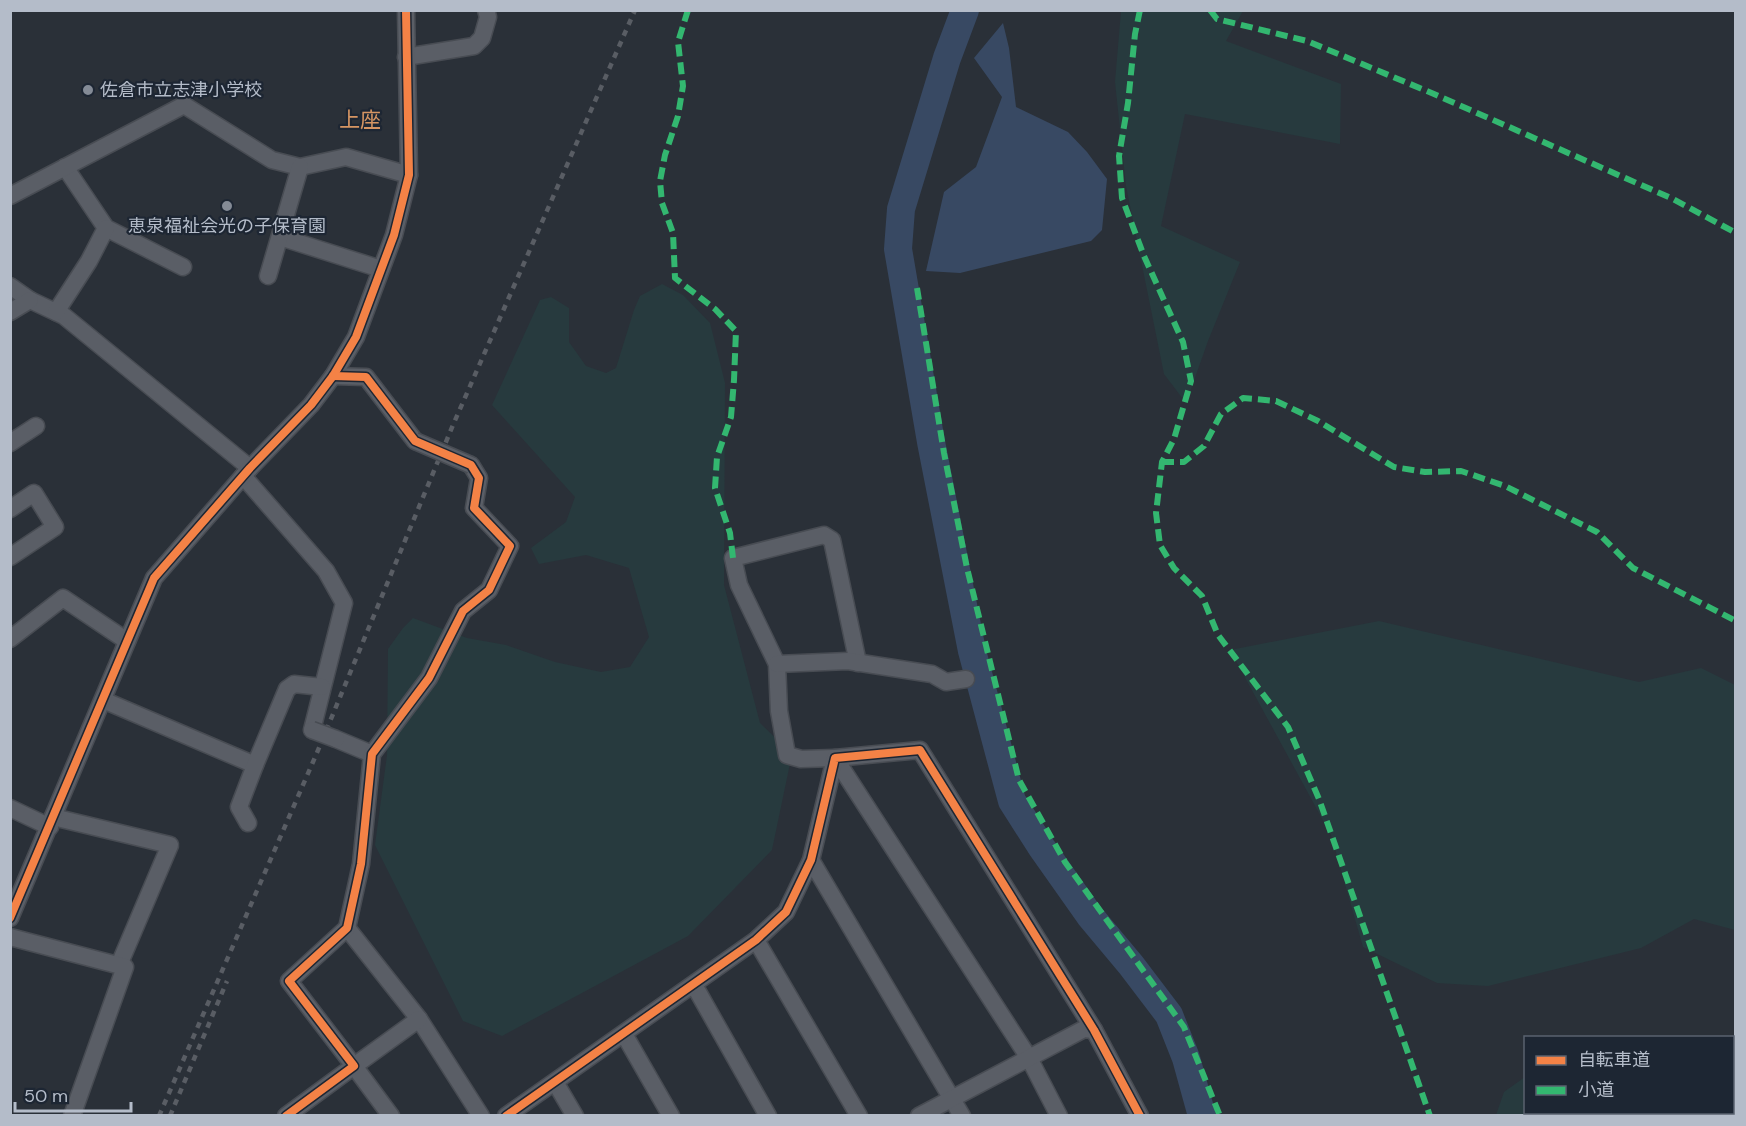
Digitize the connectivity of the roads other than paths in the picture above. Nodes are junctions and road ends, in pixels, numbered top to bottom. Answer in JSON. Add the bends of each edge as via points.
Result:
{"nodes":[{"id":1,"x":406,"y":10,"type":"edge"},
{"id":2,"x":486,"y":10,"type":"edge"},
{"id":3,"x":406,"y":57,"type":"junction"},
{"id":4,"x":65,"y":167,"type":"junction"},
{"id":5,"x":300,"y":167,"type":"junction"},
{"id":6,"x":409,"y":175,"type":"junction"},
{"id":7,"x":10,"y":196,"type":"edge"},
{"id":8,"x":106,"y":228,"type":"junction"},
{"id":9,"x":280,"y":237,"type":"junction"},
{"id":10,"x":183,"y":267,"type":"dead end"},
{"id":11,"x":381,"y":269,"type":"junction"},
{"id":12,"x":268,"y":276,"type":"dead end"},
{"id":13,"x":10,"y":286,"type":"edge"},
{"id":14,"x":30,"y":300,"type":"junction"},
{"id":15,"x":10,"y":312,"type":"edge"},
{"id":16,"x":56,"y":312,"type":"junction"},
{"id":17,"x":333,"y":376,"type":"junction"},
{"id":18,"x":36,"y":426,"type":"dead end"},
{"id":19,"x":10,"y":443,"type":"edge"},
{"id":20,"x":246,"y":472,"type":"junction"},
{"id":21,"x":10,"y":509,"type":"edge"},
{"id":22,"x":10,"y":557,"type":"edge"},
{"id":23,"x":10,"y":639,"type":"edge"},
{"id":24,"x":128,"y":641,"type":"junction"},
{"id":25,"x":777,"y":663,"type":"junction"},
{"id":26,"x":858,"y":663,"type":"junction"},
{"id":27,"x":966,"y":679,"type":"dead end"},
{"id":28,"x":322,"y":687,"type":"junction"},
{"id":29,"x":103,"y":700,"type":"junction"},
{"id":30,"x":372,"y":754,"type":"junction"},
{"id":31,"x":835,"y":758,"type":"junction"},
{"id":32,"x":255,"y":765,"type":"junction"},
{"id":33,"x":10,"y":808,"type":"edge"},
{"id":34,"x":51,"y":822,"type":"junction"},
{"id":35,"x":248,"y":823,"type":"dead end"},
{"id":36,"x":811,"y":860,"type":"junction"},
{"id":37,"x":16,"y":894,"type":"edge"},
{"id":38,"x":10,"y":918,"type":"edge"},
{"id":39,"x":347,"y":928,"type":"junction"},
{"id":40,"x":10,"y":937,"type":"edge"},
{"id":41,"x":756,"y":940,"type":"junction"},
{"id":42,"x":119,"y":965,"type":"junction"},
{"id":43,"x":694,"y":985,"type":"junction"},
{"id":44,"x":419,"y":1018,"type":"junction"},
{"id":45,"x":1094,"y":1030,"type":"junction"},
{"id":46,"x":624,"y":1034,"type":"junction"},
{"id":47,"x":1029,"y":1058,"type":"junction"},
{"id":48,"x":354,"y":1066,"type":"junction"},
{"id":49,"x":555,"y":1082,"type":"junction"},
{"id":50,"x":953,"y":1098,"type":"junction"},
{"id":51,"x":72,"y":1116,"type":"edge"},
{"id":52,"x":286,"y":1116,"type":"edge"},
{"id":53,"x":391,"y":1116,"type":"edge"},
{"id":54,"x":481,"y":1116,"type":"edge"},
{"id":55,"x":506,"y":1116,"type":"edge"},
{"id":56,"x":575,"y":1116,"type":"edge"},
{"id":57,"x":671,"y":1116,"type":"edge"},
{"id":58,"x":768,"y":1116,"type":"edge"},
{"id":59,"x":859,"y":1116,"type":"edge"},
{"id":60,"x":919,"y":1116,"type":"edge"},
{"id":61,"x":962,"y":1116,"type":"edge"},
{"id":62,"x":1059,"y":1116,"type":"edge"},
{"id":63,"x":1140,"y":1116,"type":"edge"}],
"edges":[{"from":1,"to":3,"type":"street"},
{"from":2,"to":3,"type":"street","via":[[482,38],[474,46]]},
{"from":3,"to":6,"type":"street"},
{"from":4,"to":5,"type":"street","via":[[184,105],[272,160]]},
{"from":4,"to":7,"type":"street"},
{"from":4,"to":8,"type":"street"},
{"from":5,"to":6,"type":"street","via":[[346,157]]},
{"from":5,"to":9,"type":"street"},
{"from":6,"to":11,"type":"street","via":[[394,236]]},
{"from":8,"to":10,"type":"street"},
{"from":8,"to":16,"type":"street"},
{"from":9,"to":11,"type":"street"},
{"from":9,"to":12,"type":"street"},
{"from":11,"to":17,"type":"street","via":[[356,337]]},
{"from":13,"to":14,"type":"street"},
{"from":14,"to":15,"type":"street"},
{"from":14,"to":16,"type":"street"},
{"from":16,"to":20,"type":"street"},
{"from":17,"to":20,"type":"street","via":[[311,405]]},
{"from":17,"to":30,"type":"street","bridge":true,"via":[[366,377],[415,441],[471,465],[479,478],[474,508],[510,546],[489,590],[463,611],[429,678]]},
{"from":18,"to":19,"type":"street"},
{"from":20,"to":24,"type":"street","via":[[154,578]]},
{"from":20,"to":28,"type":"street","via":[[327,571],[344,603]]},
{"from":21,"to":22,"type":"street","via":[[34,493],[55,527]]},
{"from":23,"to":24,"type":"street","via":[[63,598]]},
{"from":24,"to":29,"type":"street"},
{"from":25,"to":26,"type":"street"},
{"from":25,"to":26,"type":"street","via":[[739,585],[733,558],[824,536],[832,540]]},
{"from":25,"to":31,"type":"street","via":[[779,711],[787,755],[801,759]]},
{"from":26,"to":27,"type":"street","via":[[932,674],[946,682]]},
{"from":28,"to":30,"type":"street","bridge":true,"via":[[312,730]]},
{"from":28,"to":32,"type":"street","via":[[294,684],[287,689]]},
{"from":29,"to":32,"type":"street"},
{"from":29,"to":34,"type":"street"},
{"from":30,"to":39,"type":"street","via":[[361,864]]},
{"from":31,"to":36,"type":"street"},
{"from":31,"to":45,"type":"street","via":[[920,750]]},
{"from":31,"to":47,"type":"street"},
{"from":32,"to":35,"type":"street","via":[[239,807]]},
{"from":33,"to":34,"type":"street"},
{"from":34,"to":37,"type":"street"},
{"from":34,"to":42,"type":"street","via":[[170,845]]},
{"from":36,"to":41,"type":"street","via":[[786,912]]},
{"from":36,"to":50,"type":"street"},
{"from":37,"to":38,"type":"street"},
{"from":39,"to":44,"type":"street"},
{"from":39,"to":48,"type":"street","via":[[289,981]]},
{"from":40,"to":42,"type":"street"},
{"from":41,"to":43,"type":"street"},
{"from":41,"to":59,"type":"street"},
{"from":42,"to":51,"type":"street","via":[[125,967]]},
{"from":43,"to":46,"type":"street"},
{"from":43,"to":58,"type":"street"},
{"from":44,"to":48,"type":"street"},
{"from":44,"to":54,"type":"street"},
{"from":45,"to":47,"type":"street","via":[[1084,1029]]},
{"from":45,"to":63,"type":"street"},
{"from":46,"to":49,"type":"street"},
{"from":46,"to":57,"type":"street"},
{"from":47,"to":50,"type":"street"},
{"from":47,"to":62,"type":"street"},
{"from":48,"to":52,"type":"street"},
{"from":48,"to":53,"type":"street"},
{"from":49,"to":55,"type":"street"},
{"from":49,"to":56,"type":"street"},
{"from":50,"to":60,"type":"street"},
{"from":50,"to":61,"type":"street"}]}
